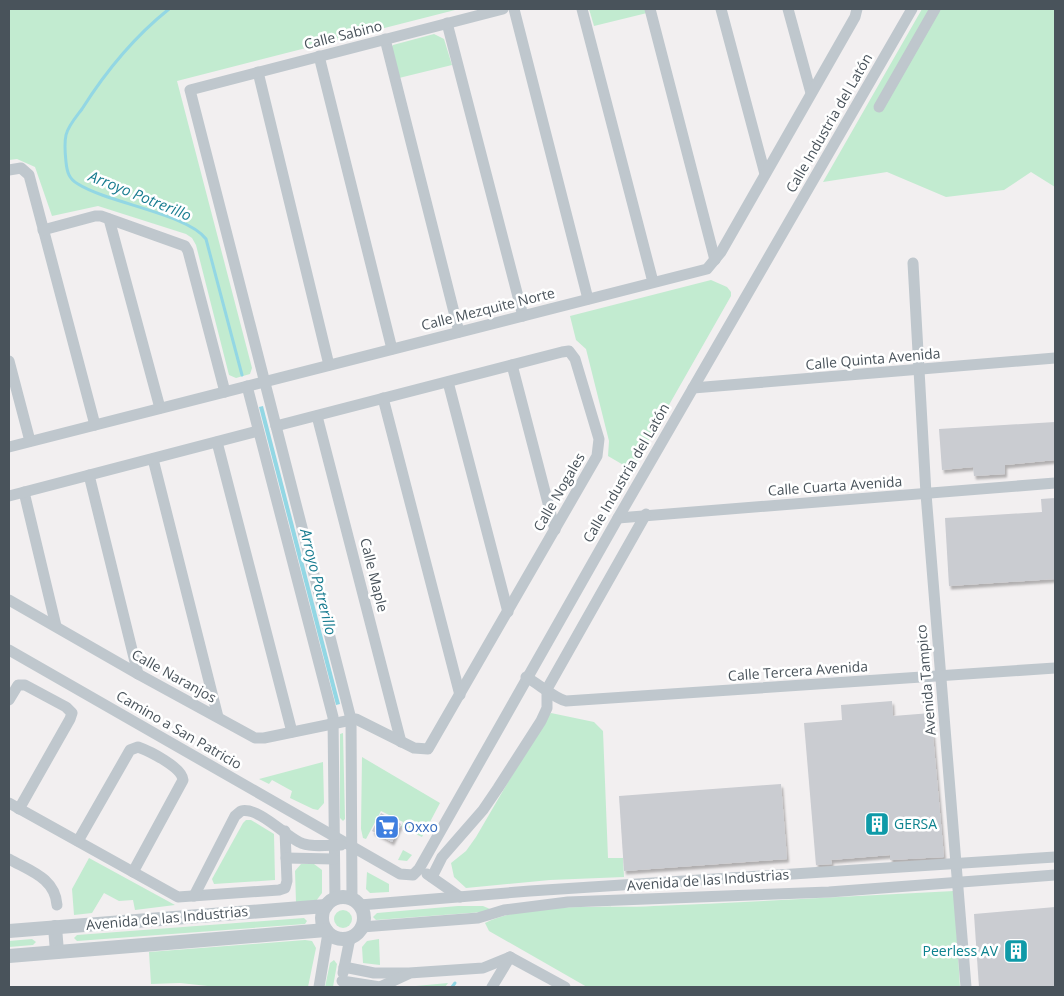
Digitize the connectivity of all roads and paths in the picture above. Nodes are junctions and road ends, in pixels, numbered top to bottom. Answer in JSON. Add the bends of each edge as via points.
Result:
{"nodes":[{"id":1,"x":503,"y":9,"type":"edge"},
{"id":2,"x":514,"y":9,"type":"edge"},
{"id":3,"x":582,"y":9,"type":"edge"},
{"id":4,"x":650,"y":9,"type":"edge"},
{"id":5,"x":721,"y":9,"type":"edge"},
{"id":6,"x":788,"y":9,"type":"edge"},
{"id":7,"x":857,"y":9,"type":"edge"},
{"id":8,"x":912,"y":9,"type":"edge"},
{"id":9,"x":935,"y":9,"type":"edge"},
{"id":10,"x":447,"y":23,"type":"junction"},
{"id":11,"x":385,"y":39,"type":"junction"},
{"id":12,"x":320,"y":56,"type":"junction"},
{"id":13,"x":258,"y":72,"type":"junction"},
{"id":14,"x":811,"y":93,"type":"junction"},
{"id":15,"x":879,"y":107,"type":"dead end"},
{"id":16,"x":9,"y":170,"type":"edge"},
{"id":17,"x":766,"y":174,"type":"junction"},
{"id":18,"x":109,"y":219,"type":"junction"},
{"id":19,"x":44,"y":230,"type":"junction"},
{"id":20,"x":715,"y":260,"type":"junction"},
{"id":21,"x":913,"y":263,"type":"dead end"},
{"id":22,"x":653,"y":282,"type":"junction"},
{"id":23,"x":588,"y":299,"type":"junction"},
{"id":24,"x":523,"y":316,"type":"junction"},
{"id":25,"x":459,"y":332,"type":"junction"},
{"id":26,"x":392,"y":349,"type":"junction"},
{"id":27,"x":1055,"y":358,"type":"edge"},
{"id":28,"x":9,"y":361,"type":"edge"},
{"id":29,"x":329,"y":365,"type":"junction"},
{"id":30,"x":512,"y":365,"type":"junction"},
{"id":31,"x":917,"y":370,"type":"junction"},
{"id":32,"x":265,"y":382,"type":"junction"},
{"id":33,"x":448,"y":382,"type":"junction"},
{"id":34,"x":247,"y":386,"type":"junction"},
{"id":35,"x":693,"y":388,"type":"junction"},
{"id":36,"x":225,"y":392,"type":"junction"},
{"id":37,"x":383,"y":398,"type":"junction"},
{"id":38,"x":160,"y":408,"type":"junction"},
{"id":39,"x":317,"y":416,"type":"junction"},
{"id":40,"x":95,"y":425,"type":"junction"},
{"id":41,"x":276,"y":426,"type":"junction"},
{"id":42,"x":258,"y":431,"type":"junction"},
{"id":43,"x":30,"y":441,"type":"junction"},
{"id":44,"x":217,"y":442,"type":"junction"},
{"id":45,"x":9,"y":447,"type":"edge"},
{"id":46,"x":153,"y":459,"type":"junction"},
{"id":47,"x":89,"y":475,"type":"junction"},
{"id":48,"x":1055,"y":484,"type":"edge"},
{"id":49,"x":24,"y":492,"type":"junction"},
{"id":50,"x":926,"y":494,"type":"junction"},
{"id":51,"x":9,"y":496,"type":"edge"},
{"id":52,"x":646,"y":514,"type":"junction"},
{"id":53,"x":618,"y":518,"type":"junction"},
{"id":54,"x":555,"y":530,"type":"junction"},
{"id":55,"x":9,"y":600,"type":"edge"},
{"id":56,"x":508,"y":612,"type":"junction"},
{"id":57,"x":56,"y":626,"type":"junction"},
{"id":58,"x":9,"y":650,"type":"edge"},
{"id":59,"x":1055,"y":668,"type":"edge"},
{"id":60,"x":138,"y":674,"type":"junction"},
{"id":61,"x":941,"y":676,"type":"junction"},
{"id":62,"x":526,"y":677,"type":"junction"},
{"id":63,"x":547,"y":689,"type":"junction"},
{"id":64,"x":460,"y":695,"type":"junction"},
{"id":65,"x":9,"y":700,"type":"edge"},
{"id":66,"x":218,"y":717,"type":"junction"},
{"id":67,"x":352,"y":719,"type":"junction"},
{"id":68,"x":333,"y":723,"type":"junction"},
{"id":69,"x":292,"y":732,"type":"junction"},
{"id":70,"x":402,"y":742,"type":"junction"},
{"id":71,"x":9,"y":803,"type":"edge"},
{"id":72,"x":19,"y":808,"type":"junction"},
{"id":73,"x":286,"y":831,"type":"junction"},
{"id":74,"x":334,"y":840,"type":"junction"},
{"id":75,"x":78,"y":841,"type":"junction"},
{"id":76,"x":352,"y":846,"type":"junction"},
{"id":77,"x":1055,"y":857,"type":"edge"},
{"id":78,"x":286,"y":858,"type":"junction"},
{"id":79,"x":9,"y":859,"type":"edge"},
{"id":80,"x":334,"y":859,"type":"junction"},
{"id":81,"x":956,"y":863,"type":"junction"},
{"id":82,"x":419,"y":869,"type":"junction"},
{"id":83,"x":133,"y":872,"type":"junction"},
{"id":84,"x":826,"y":873,"type":"junction"},
{"id":85,"x":1055,"y":875,"type":"edge"},
{"id":86,"x":432,"y":877,"type":"junction"},
{"id":87,"x":958,"y":883,"type":"junction"},
{"id":88,"x":530,"y":891,"type":"junction"},
{"id":89,"x":829,"y":892,"type":"junction"},
{"id":90,"x":194,"y":896,"type":"junction"},
{"id":91,"x":460,"y":897,"type":"junction"},
{"id":92,"x":330,"y":902,"type":"junction"},
{"id":93,"x":356,"y":902,"type":"junction"},
{"id":94,"x":57,"y":905,"type":"dead end"},
{"id":95,"x":530,"y":906,"type":"junction"},
{"id":96,"x":55,"y":927,"type":"junction"},
{"id":97,"x":362,"y":927,"type":"junction"},
{"id":98,"x":9,"y":931,"type":"edge"},
{"id":99,"x":327,"y":931,"type":"junction"},
{"id":100,"x":350,"y":938,"type":"junction"},
{"id":101,"x":58,"y":952,"type":"junction"},
{"id":102,"x":9,"y":956,"type":"edge"},
{"id":103,"x":510,"y":957,"type":"junction"},
{"id":104,"x":344,"y":966,"type":"junction"},
{"id":105,"x":409,"y":973,"type":"junction"},
{"id":106,"x":341,"y":984,"type":"edge"},
{"id":107,"x":319,"y":987,"type":"edge"},
{"id":108,"x":492,"y":987,"type":"edge"},
{"id":109,"x":565,"y":987,"type":"edge"},
{"id":110,"x":966,"y":987,"type":"edge"}],
"edges":[{"from":1,"to":10,"type":"street","name":"Calle Sabino"},
{"from":2,"to":23,"type":"street"},
{"from":3,"to":22,"type":"street"},
{"from":4,"to":20,"type":"street"},
{"from":5,"to":17,"type":"street"},
{"from":6,"to":14,"type":"street"},
{"from":7,"to":14,"type":"street"},
{"from":8,"to":35,"type":"street","name":"Calle Industria del Latón"},
{"from":9,"to":15,"type":"street"},
{"from":10,"to":11,"type":"street","name":"Calle Sabino"},
{"from":10,"to":24,"type":"street"},
{"from":11,"to":12,"type":"street","name":"Calle Sabino"},
{"from":11,"to":25,"type":"street"},
{"from":12,"to":13,"type":"street","name":"Calle Sabino"},
{"from":12,"to":26,"type":"street"},
{"from":13,"to":29,"type":"street"},
{"from":13,"to":32,"type":"street","name":"Calle Sabino","via":[[190,90]]},
{"from":14,"to":17,"type":"street"},
{"from":16,"to":19,"type":"street","via":[[24,169],[29,175]]},
{"from":17,"to":20,"type":"street"},
{"from":18,"to":19,"type":"street","via":[[95,216]]},
{"from":18,"to":36,"type":"street","via":[[187,248]]},
{"from":18,"to":38,"type":"street"},
{"from":19,"to":40,"type":"street"},
{"from":20,"to":22,"type":"street","name":"Calle Mezquite Norte","via":[[707,269]]},
{"from":21,"to":31,"type":"street","name":"Avenida Tampico"},
{"from":22,"to":23,"type":"street","name":"Calle Mezquite Norte"},
{"from":23,"to":24,"type":"street","name":"Calle Mezquite Norte"},
{"from":24,"to":25,"type":"street","name":"Calle Mezquite Norte"},
{"from":25,"to":26,"type":"street","name":"Calle Mezquite Norte"},
{"from":26,"to":29,"type":"street","name":"Calle Mezquite Norte"},
{"from":27,"to":31,"type":"street","name":"Calle Quinta Avenida"},
{"from":28,"to":43,"type":"street"},
{"from":29,"to":32,"type":"street","name":"Calle Mezquite Norte"},
{"from":30,"to":33,"type":"street","name":"Calle Nogales"},
{"from":30,"to":54,"type":"street"},
{"from":30,"to":54,"type":"street","name":"Calle Nogales","via":[[562,352],[572,353],[598,439],[597,456]]},
{"from":31,"to":35,"type":"street","name":"Calle Quinta Avenida"},
{"from":31,"to":50,"type":"street","name":"Avenida Tampico"},
{"from":32,"to":34,"type":"street","name":"Calle Mezquite Norte"},
{"from":32,"to":41,"type":"street"},
{"from":33,"to":37,"type":"street","name":"Calle Nogales"},
{"from":33,"to":56,"type":"street"},
{"from":34,"to":36,"type":"street","name":"Calle Mezquite Norte"},
{"from":34,"to":42,"type":"street"},
{"from":35,"to":53,"type":"street","name":"Calle Industria del Latón"},
{"from":36,"to":38,"type":"street","name":"Calle Mezquite Norte"},
{"from":37,"to":39,"type":"street","name":"Calle Nogales"},
{"from":37,"to":64,"type":"street"},
{"from":38,"to":40,"type":"street","name":"Calle Mezquite Norte"},
{"from":39,"to":41,"type":"street","name":"Calle Nogales"},
{"from":39,"to":70,"type":"street","name":"Calle Maple"},
{"from":40,"to":43,"type":"street","name":"Calle Mezquite Norte"},
{"from":41,"to":67,"type":"street"},
{"from":42,"to":44,"type":"street"},
{"from":42,"to":68,"type":"street"},
{"from":43,"to":45,"type":"street","name":"Calle Mezquite Norte"},
{"from":44,"to":46,"type":"street"},
{"from":44,"to":69,"type":"street"},
{"from":46,"to":47,"type":"street"},
{"from":46,"to":66,"type":"street"},
{"from":47,"to":49,"type":"street"},
{"from":47,"to":60,"type":"street"},
{"from":48,"to":50,"type":"street","name":"Calle Cuarta Avenida"},
{"from":49,"to":51,"type":"street"},
{"from":49,"to":57,"type":"street"},
{"from":50,"to":52,"type":"street","name":"Calle Cuarta Avenida"},
{"from":50,"to":61,"type":"street","name":"Avenida Tampico"},
{"from":52,"to":53,"type":"street","name":"Calle Cuarta Avenida"},
{"from":52,"to":63,"type":"street"},
{"from":53,"to":62,"type":"street","name":"Calle Industria del Latón"},
{"from":54,"to":56,"type":"street","name":"Calle Nogales"},
{"from":55,"to":57,"type":"street","name":"Calle Naranjos"},
{"from":56,"to":64,"type":"street","name":"Calle Nogales"},
{"from":57,"to":60,"type":"street","name":"Calle Naranjos"},
{"from":58,"to":74,"type":"street","name":"Camino a San Patricio"},
{"from":59,"to":61,"type":"street","name":"Calle Tercera Avenida"},
{"from":60,"to":66,"type":"street","name":"Calle Naranjos"},
{"from":61,"to":63,"type":"street","name":"Calle Tercera Avenida","via":[[566,701],[557,699]]},
{"from":61,"to":81,"type":"street","name":"Avenida Tampico"},
{"from":62,"to":63,"type":"street","name":"Calle Tercera Avenida"},
{"from":62,"to":82,"type":"street","name":"Calle Industria del Latón"},
{"from":63,"to":86,"type":"street","via":[[547,708],[541,721],[482,810],[442,857]]},
{"from":64,"to":70,"type":"street","name":"Calle Nogales","via":[[428,749],[419,750]]},
{"from":65,"to":72,"type":"street","via":[[22,684],[70,709],[72,716]]},
{"from":66,"to":69,"type":"street","name":"Calle Naranjos","via":[[256,738]]},
{"from":67,"to":68,"type":"street","name":"Calle Naranjos"},
{"from":67,"to":70,"type":"street","name":"Calle Nogales"},
{"from":67,"to":76,"type":"street"},
{"from":68,"to":69,"type":"street","name":"Calle Naranjos"},
{"from":68,"to":74,"type":"street"},
{"from":71,"to":72,"type":"street"},
{"from":72,"to":75,"type":"street"},
{"from":73,"to":74,"type":"street","via":[[300,843]]},
{"from":73,"to":78,"type":"street"},
{"from":73,"to":90,"type":"street","via":[[245,810],[235,816]]},
{"from":74,"to":76,"type":"street"},
{"from":74,"to":80,"type":"street"},
{"from":75,"to":83,"type":"street"},
{"from":75,"to":83,"type":"street","via":[[130,750],[138,747],[160,759],[180,771],[183,780]]},
{"from":76,"to":82,"type":"street","via":[[403,875],[410,876]]},
{"from":76,"to":93,"type":"street"},
{"from":77,"to":81,"type":"street","name":"Avenida de las Industrias"},
{"from":78,"to":80,"type":"street"},
{"from":78,"to":90,"type":"street","via":[[285,888]]},
{"from":79,"to":94,"type":"street","via":[[43,878],[56,894]]},
{"from":80,"to":92,"type":"street"},
{"from":81,"to":84,"type":"street","name":"Avenida de las Industrias"},
{"from":81,"to":87,"type":"street","name":"Avenida Tampico"},
{"from":82,"to":86,"type":"street"},
{"from":83,"to":90,"type":"street","via":[[178,897]]},
{"from":84,"to":88,"type":"street","name":"Avenida de las Industrias"},
{"from":84,"to":89,"type":"street"},
{"from":85,"to":87,"type":"street","name":"Avenida de las Industrias"},
{"from":86,"to":91,"type":"street"},
{"from":87,"to":89,"type":"street","name":"Avenida de las Industrias"},
{"from":87,"to":110,"type":"street","name":"Avenida Tampico"},
{"from":88,"to":91,"type":"street","name":"Avenida de las Industrias"},
{"from":88,"to":95,"type":"street"},
{"from":89,"to":95,"type":"street","name":"Avenida de las Industrias"},
{"from":91,"to":93,"type":"street","name":"Avenida de las Industrias"},
{"from":92,"to":93,"type":"street","via":[[340,897]]},
{"from":92,"to":96,"type":"street","name":"Avenida de las Industrias"},
{"from":92,"to":99,"type":"street","via":[[322,918]]},
{"from":93,"to":97,"type":"street","via":[[364,916]]},
{"from":95,"to":97,"type":"street","name":"Avenida de las Industrias","via":[[478,918]]},
{"from":96,"to":98,"type":"street","name":"Avenida de las Industrias"},
{"from":96,"to":101,"type":"street"},
{"from":97,"to":100,"type":"street"},
{"from":99,"to":100,"type":"street","via":[[338,938]]},
{"from":99,"to":101,"type":"street","name":"Avenida de las Industrias"},
{"from":99,"to":107,"type":"street"},
{"from":100,"to":104,"type":"street"},
{"from":101,"to":102,"type":"street","name":"Avenida de las Industrias"},
{"from":103,"to":105,"type":"street","via":[[483,968]]},
{"from":103,"to":108,"type":"street"},
{"from":103,"to":109,"type":"street"},
{"from":104,"to":105,"type":"street","via":[[374,973]]},
{"from":104,"to":106,"type":"street"},
{"from":105,"to":106,"type":"street","via":[[383,987]]}]}
